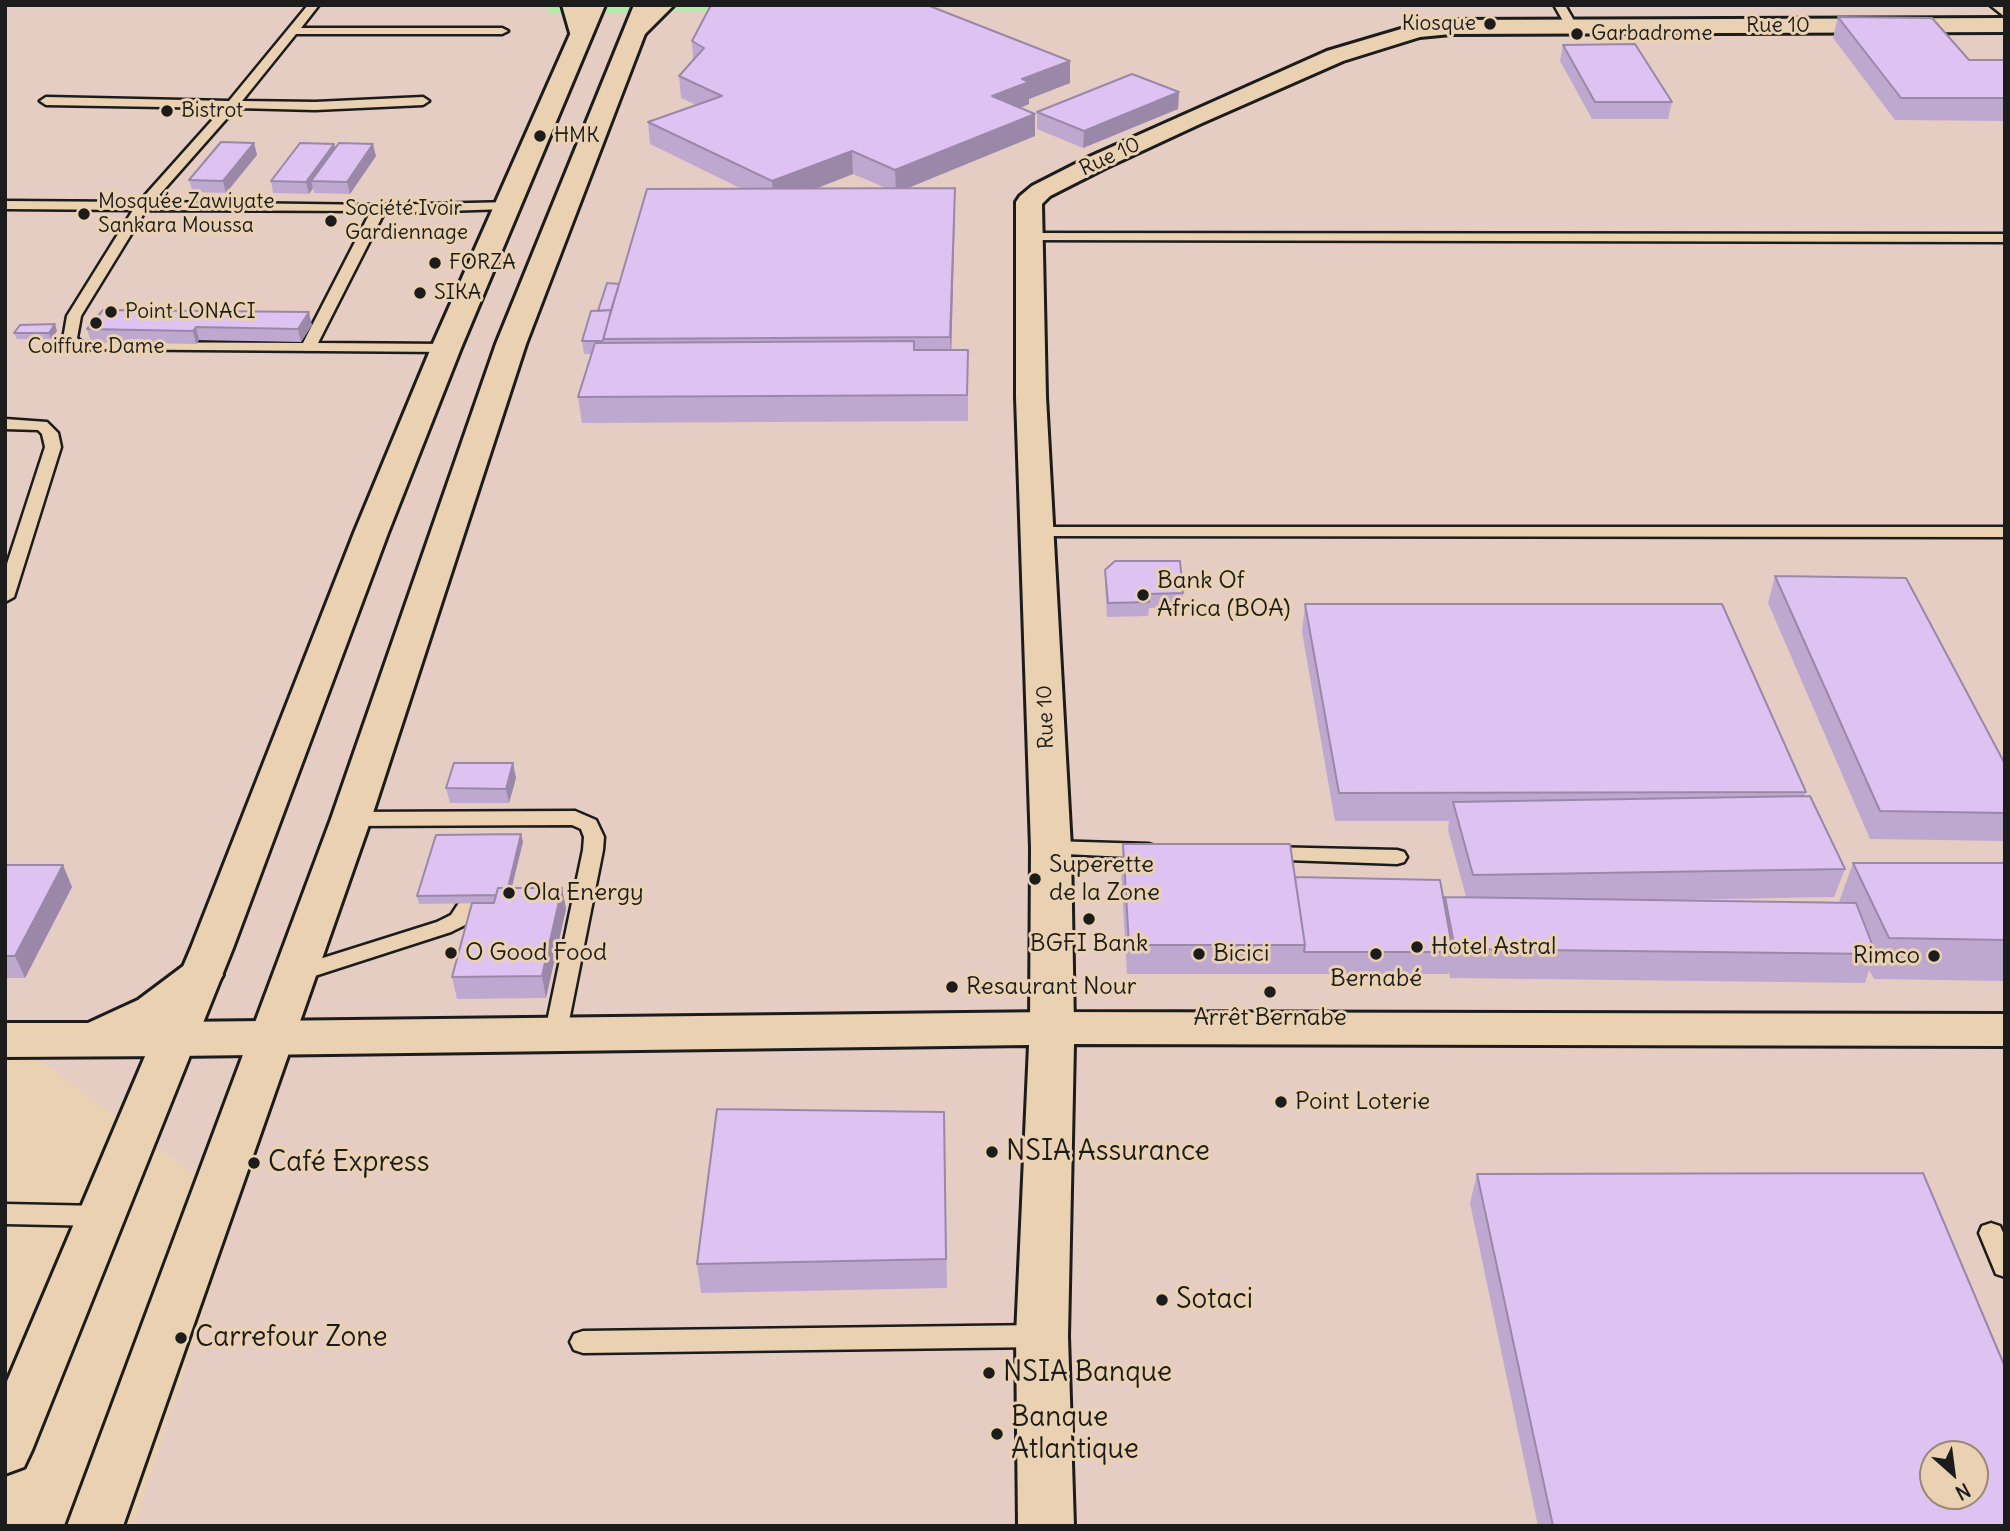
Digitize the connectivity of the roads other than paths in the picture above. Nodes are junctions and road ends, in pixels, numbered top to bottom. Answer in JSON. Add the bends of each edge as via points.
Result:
{"nodes":[{"id":1,"x":314,"y":5,"type":"edge"},
{"id":2,"x":594,"y":5,"type":"edge"},
{"id":3,"x":663,"y":5,"type":"edge"},
{"id":4,"x":1995,"y":5,"type":"edge"},
{"id":5,"x":2005,"y":14,"type":"edge"},
{"id":6,"x":1565,"y":16,"type":"edge"},
{"id":7,"x":640,"y":18,"type":"edge"},
{"id":8,"x":577,"y":20,"type":"edge"},
{"id":9,"x":2005,"y":25,"type":"edge"},
{"id":10,"x":294,"y":31,"type":"junction"},
{"id":11,"x":502,"y":31,"type":"dead end"},
{"id":12,"x":46,"y":102,"type":"dead end"},
{"id":13,"x":424,"y":102,"type":"dead end"},
{"id":14,"x":233,"y":104,"type":"junction"},
{"id":15,"x":5,"y":205,"type":"edge"},
{"id":16,"x":507,"y":205,"type":"junction"},
{"id":17,"x":141,"y":207,"type":"junction"},
{"id":18,"x":379,"y":209,"type":"junction"},
{"id":19,"x":1028,"y":237,"type":"junction"},
{"id":20,"x":2005,"y":238,"type":"edge"},
{"id":21,"x":309,"y":346,"type":"junction"},
{"id":22,"x":446,"y":348,"type":"junction"},
{"id":23,"x":5,"y":424,"type":"edge"},
{"id":24,"x":1039,"y":532,"type":"junction"},
{"id":25,"x":2005,"y":532,"type":"edge"},
{"id":26,"x":5,"y":597,"type":"edge"},
{"id":27,"x":489,"y":818,"type":"junction"},
{"id":28,"x":351,"y":819,"type":"junction"},
{"id":29,"x":484,"y":842,"type":"edge"},
{"id":30,"x":1051,"y":848,"type":"junction"},
{"id":31,"x":1162,"y":851,"type":"edge"},
{"id":32,"x":1245,"y":853,"type":"edge"},
{"id":33,"x":1398,"y":857,"type":"dead end"},
{"id":34,"x":469,"y":903,"type":"edge"},
{"id":35,"x":296,"y":974,"type":"junction"},
{"id":36,"x":201,"y":975,"type":"junction"},
{"id":37,"x":1052,"y":1028,"type":"junction"},
{"id":38,"x":2005,"y":1030,"type":"edge"},
{"id":39,"x":555,"y":1035,"type":"junction"},
{"id":40,"x":175,"y":1039,"type":"junction"},
{"id":41,"x":272,"y":1039,"type":"junction"},
{"id":42,"x":5,"y":1041,"type":"edge"},
{"id":43,"x":84,"y":1041,"type":"junction"},
{"id":44,"x":5,"y":1214,"type":"edge"},
{"id":45,"x":102,"y":1216,"type":"junction"},
{"id":46,"x":1991,"y":1233,"type":"dead end"},
{"id":47,"x":2005,"y":1267,"type":"edge"},
{"id":48,"x":1042,"y":1336,"type":"junction"},
{"id":49,"x":583,"y":1342,"type":"dead end"},
{"id":50,"x":5,"y":1450,"type":"edge"},
{"id":51,"x":95,"y":1526,"type":"edge"},
{"id":52,"x":1046,"y":1526,"type":"edge"}],
"edges":[{"from":1,"to":10,"type":"lane"},
{"from":2,"to":8,"type":"main road"},
{"from":3,"to":7,"type":"main road"},
{"from":4,"to":5,"type":"lane"},
{"from":6,"to":9,"type":"main road","name":"Rue 10"},
{"from":6,"to":19,"type":"main road","name":"Rue 10","via":[[1418,31],[1335,56],[1041,191],[1030,202]]},
{"from":7,"to":28,"type":"main road","via":[[511,344]]},
{"from":8,"to":16,"type":"main road"},
{"from":10,"to":11,"type":"lane"},
{"from":10,"to":14,"type":"lane"},
{"from":12,"to":14,"type":"lane"},
{"from":13,"to":14,"type":"lane"},
{"from":14,"to":17,"type":"lane"},
{"from":15,"to":17,"type":"lane"},
{"from":16,"to":18,"type":"lane"},
{"from":16,"to":22,"type":"main road"},
{"from":17,"to":18,"type":"lane","via":[[366,205]]},
{"from":17,"to":21,"type":"lane","via":[[74,316],[71,343]]},
{"from":18,"to":21,"type":"lane"},
{"from":19,"to":20,"type":"lane"},
{"from":19,"to":24,"type":"main road","name":"Rue 10"},
{"from":21,"to":22,"type":"lane"},
{"from":22,"to":36,"type":"main road"},
{"from":23,"to":26,"type":"lane","via":[[42,425],[50,433],[53,447]]},
{"from":24,"to":25,"type":"lane"},
{"from":24,"to":30,"type":"main road","name":"Rue 10"},
{"from":27,"to":28,"type":"lane"},
{"from":27,"to":29,"type":"lane"},
{"from":27,"to":39,"type":"lane","via":[[575,818],[589,825],[594,837]]},
{"from":28,"to":35,"type":"main road"},
{"from":30,"to":31,"type":"lane"},
{"from":30,"to":37,"type":"main road","name":"Rue 10"},
{"from":32,"to":33,"type":"lane"},
{"from":34,"to":35,"type":"lane","via":[[458,920],[444,927]]},
{"from":35,"to":41,"type":"main road"},
{"from":36,"to":40,"type":"main road"},
{"from":36,"to":43,"type":"main road","via":[[154,1011]]},
{"from":37,"to":38,"type":"main road"},
{"from":37,"to":39,"type":"main road"},
{"from":37,"to":48,"type":"main road","name":"Rue 10"},
{"from":39,"to":41,"type":"main road"},
{"from":40,"to":41,"type":"main road"},
{"from":40,"to":43,"type":"main road"},
{"from":40,"to":45,"type":"main road"},
{"from":41,"to":51,"type":"main road"},
{"from":42,"to":43,"type":"main road"},
{"from":44,"to":45,"type":"lane"},
{"from":45,"to":50,"type":"main road"},
{"from":46,"to":47,"type":"lane"},
{"from":48,"to":49,"type":"lane"},
{"from":48,"to":52,"type":"main road","name":"Rue 10"}]}
